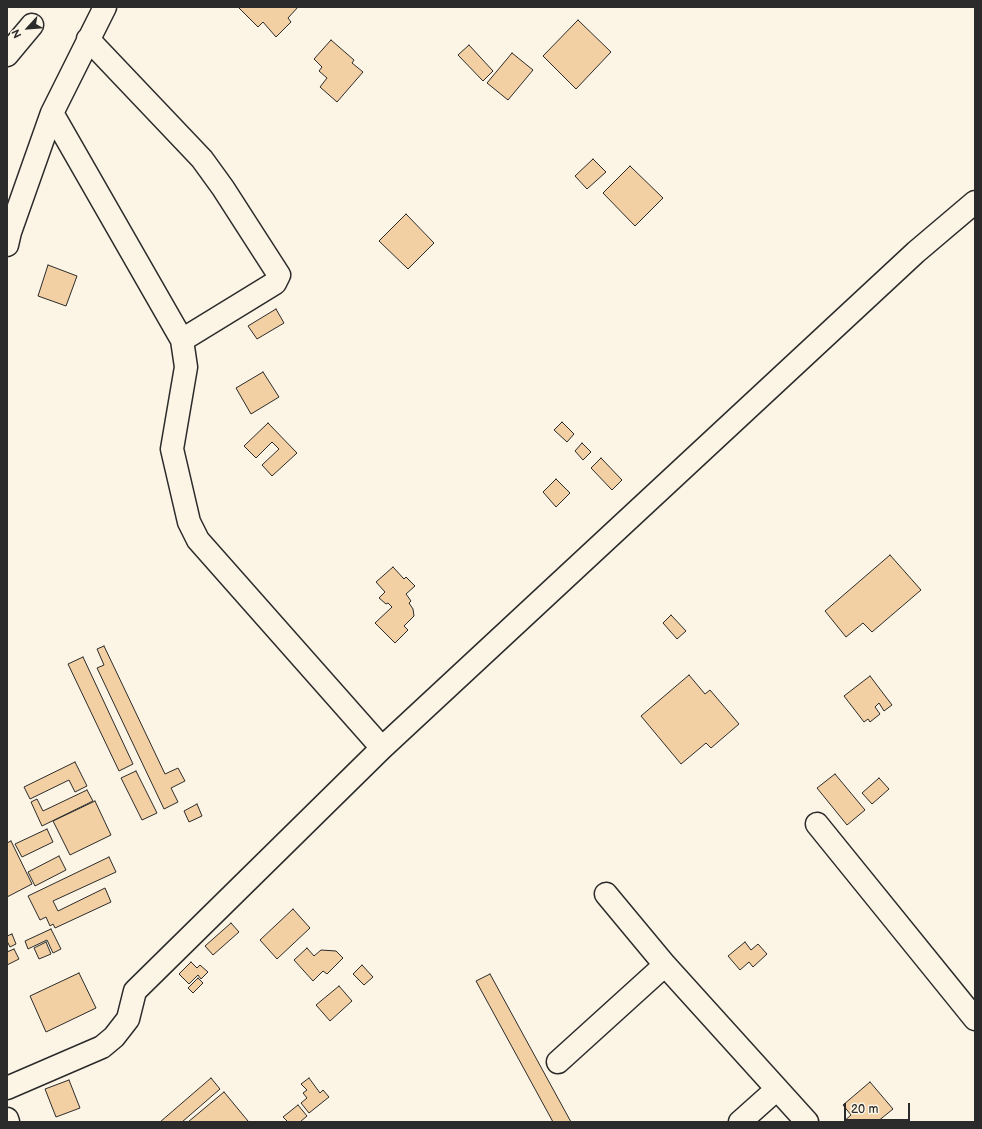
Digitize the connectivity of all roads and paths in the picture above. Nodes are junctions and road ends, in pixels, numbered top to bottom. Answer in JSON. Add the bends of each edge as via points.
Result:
{"nodes":[{"id":1,"x":104,"y":7,"type":"edge"},
{"id":2,"x":32,"y":25,"type":"dead end"},
{"id":3,"x":88,"y":39,"type":"junction"},
{"id":4,"x":7,"y":55,"type":"edge"},
{"id":5,"x":52,"y":112,"type":"junction"},
{"id":6,"x":975,"y":202,"type":"edge"},
{"id":7,"x":7,"y":245,"type":"edge"},
{"id":8,"x":182,"y":340,"type":"junction"},
{"id":9,"x":382,"y":748,"type":"junction"},
{"id":10,"x":817,"y":824,"type":"dead end"},
{"id":11,"x":606,"y":894,"type":"dead end"},
{"id":12,"x":665,"y":965,"type":"junction"},
{"id":13,"x":975,"y":1019,"type":"edge"},
{"id":14,"x":558,"y":1062,"type":"dead end"},
{"id":15,"x":7,"y":1088,"type":"edge"},
{"id":16,"x":777,"y":1089,"type":"junction"},
{"id":17,"x":740,"y":1122,"type":"edge"},
{"id":18,"x":807,"y":1122,"type":"edge"}],
"edges":[{"from":1,"to":3,"type":"street"},
{"from":2,"to":4,"type":"street"},
{"from":3,"to":5,"type":"street"},
{"from":3,"to":8,"type":"street","via":[[202,159],[279,275],[275,283]]},
{"from":5,"to":7,"type":"street"},
{"from":5,"to":8,"type":"street"},
{"from":6,"to":9,"type":"street","via":[[916,252]]},
{"from":8,"to":9,"type":"street","via":[[186,367],[172,449],[189,522],[198,540]]},
{"from":9,"to":15,"type":"street","via":[[135,991],[128,1019],[114,1037],[102,1047]]},
{"from":10,"to":13,"type":"street"},
{"from":11,"to":12,"type":"street"},
{"from":12,"to":14,"type":"street"},
{"from":12,"to":16,"type":"street"},
{"from":16,"to":17,"type":"street"},
{"from":16,"to":18,"type":"street"}]}
